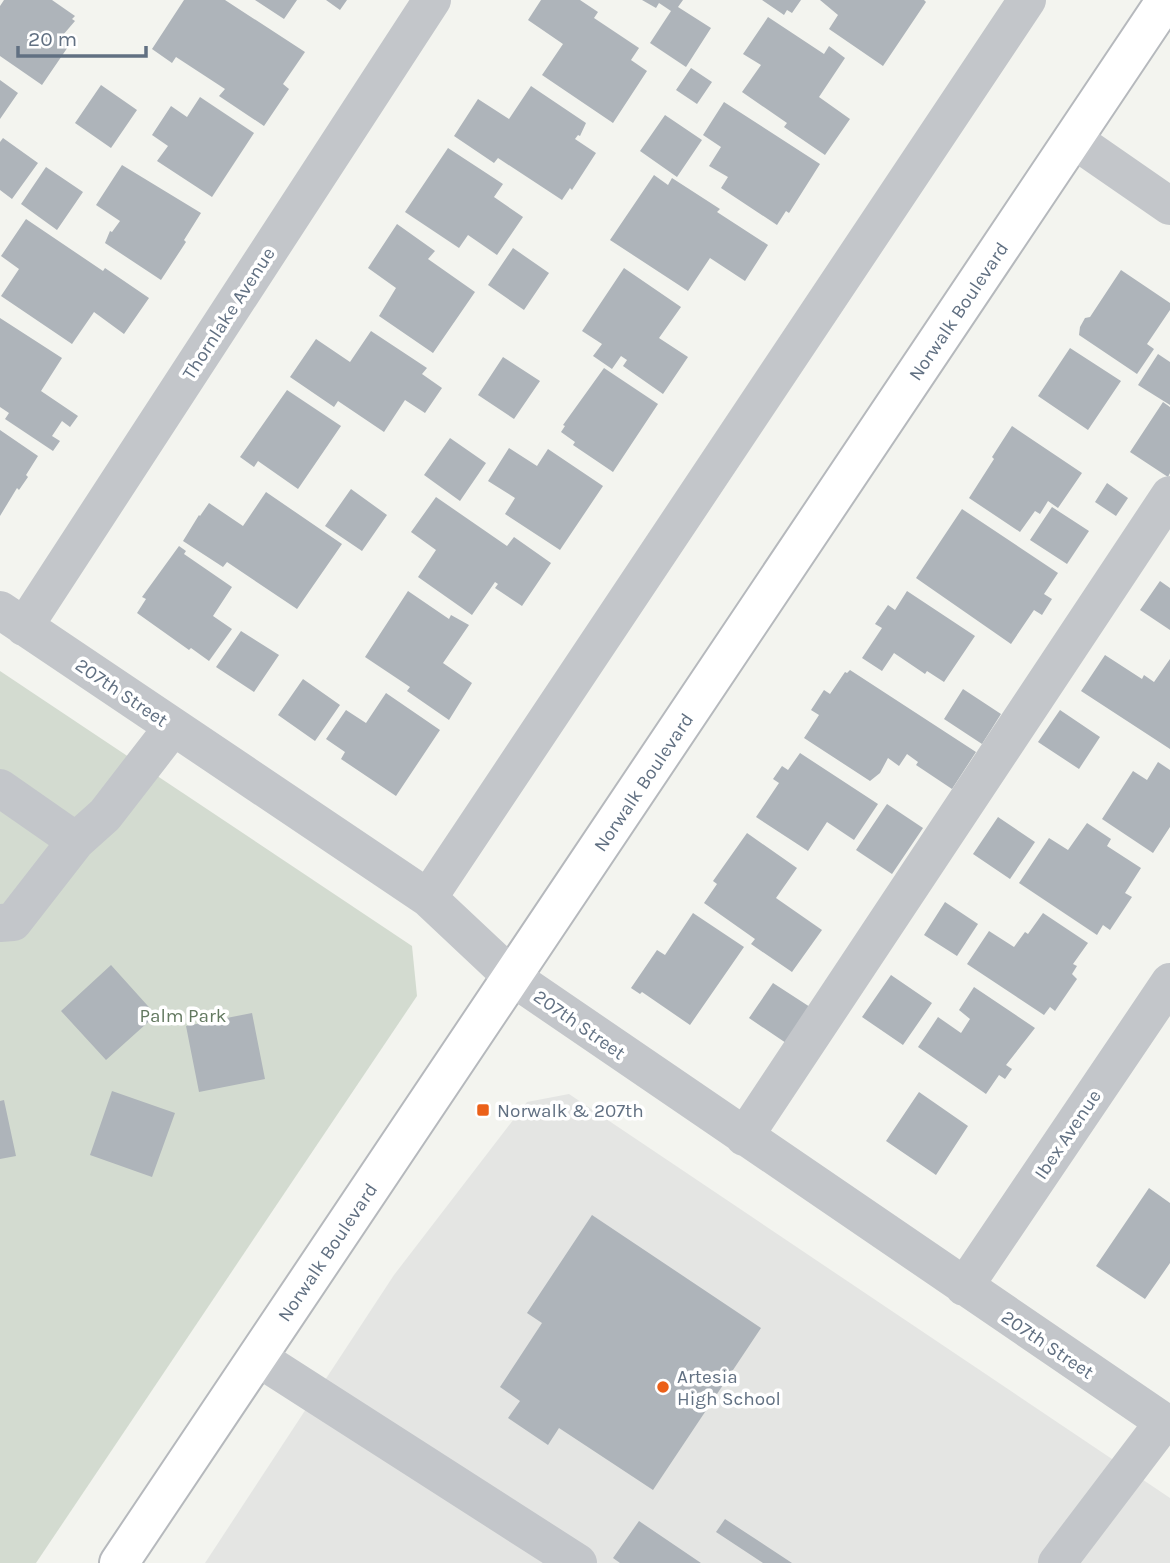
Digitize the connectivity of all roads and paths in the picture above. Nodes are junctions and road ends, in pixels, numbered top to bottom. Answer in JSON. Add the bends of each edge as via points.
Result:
{"nodes":[{"id":1,"x":432,"y":0,"type":"edge"},
{"id":2,"x":1027,"y":0,"type":"edge"},
{"id":3,"x":1167,"y":0,"type":"edge"},
{"id":4,"x":1073,"y":139,"type":"junction"},
{"id":5,"x":1170,"y":206,"type":"edge"},
{"id":6,"x":1170,"y":495,"type":"edge"},
{"id":7,"x":12,"y":619,"type":"edge"},
{"id":8,"x":173,"y":727,"type":"junction"},
{"id":9,"x":0,"y":788,"type":"edge"},
{"id":10,"x":76,"y":841,"type":"junction"},
{"id":11,"x":429,"y":898,"type":"junction"},
{"id":12,"x":0,"y":923,"type":"edge"},
{"id":13,"x":512,"y":977,"type":"junction"},
{"id":14,"x":1170,"y":982,"type":"edge"},
{"id":15,"x":744,"y":1137,"type":"junction"},
{"id":16,"x":964,"y":1287,"type":"junction"},
{"id":17,"x":257,"y":1357,"type":"junction"},
{"id":18,"x":1167,"y":1424,"type":"edge"},
{"id":19,"x":119,"y":1563,"type":"edge"},
{"id":20,"x":578,"y":1563,"type":"edge"},
{"id":21,"x":1057,"y":1563,"type":"edge"}],
"edges":[{"from":1,"to":7,"type":"street","name":"Thornlake Avenue"},
{"from":2,"to":11,"type":"street"},
{"from":3,"to":4,"type":"main road","name":"Norwalk Boulevard"},
{"from":4,"to":5,"type":"street"},
{"from":4,"to":13,"type":"main road","name":"Norwalk Boulevard"},
{"from":6,"to":15,"type":"street"},
{"from":7,"to":8,"type":"street","name":"207th Street"},
{"from":8,"to":10,"type":"street","via":[[105,815]]},
{"from":8,"to":11,"type":"street","name":"207th Street"},
{"from":9,"to":10,"type":"street"},
{"from":10,"to":12,"type":"street","via":[[13,922]]},
{"from":11,"to":13,"type":"street","name":"207th Street"},
{"from":13,"to":15,"type":"street","name":"207th Street"},
{"from":13,"to":17,"type":"main road","name":"Norwalk Boulevard"},
{"from":14,"to":16,"type":"street","name":"Ibex Avenue"},
{"from":15,"to":16,"type":"street","name":"207th Street"},
{"from":16,"to":18,"type":"street","name":"207th Street"},
{"from":17,"to":19,"type":"main road","name":"Norwalk Boulevard"},
{"from":17,"to":20,"type":"street"},
{"from":18,"to":21,"type":"street"}]}
